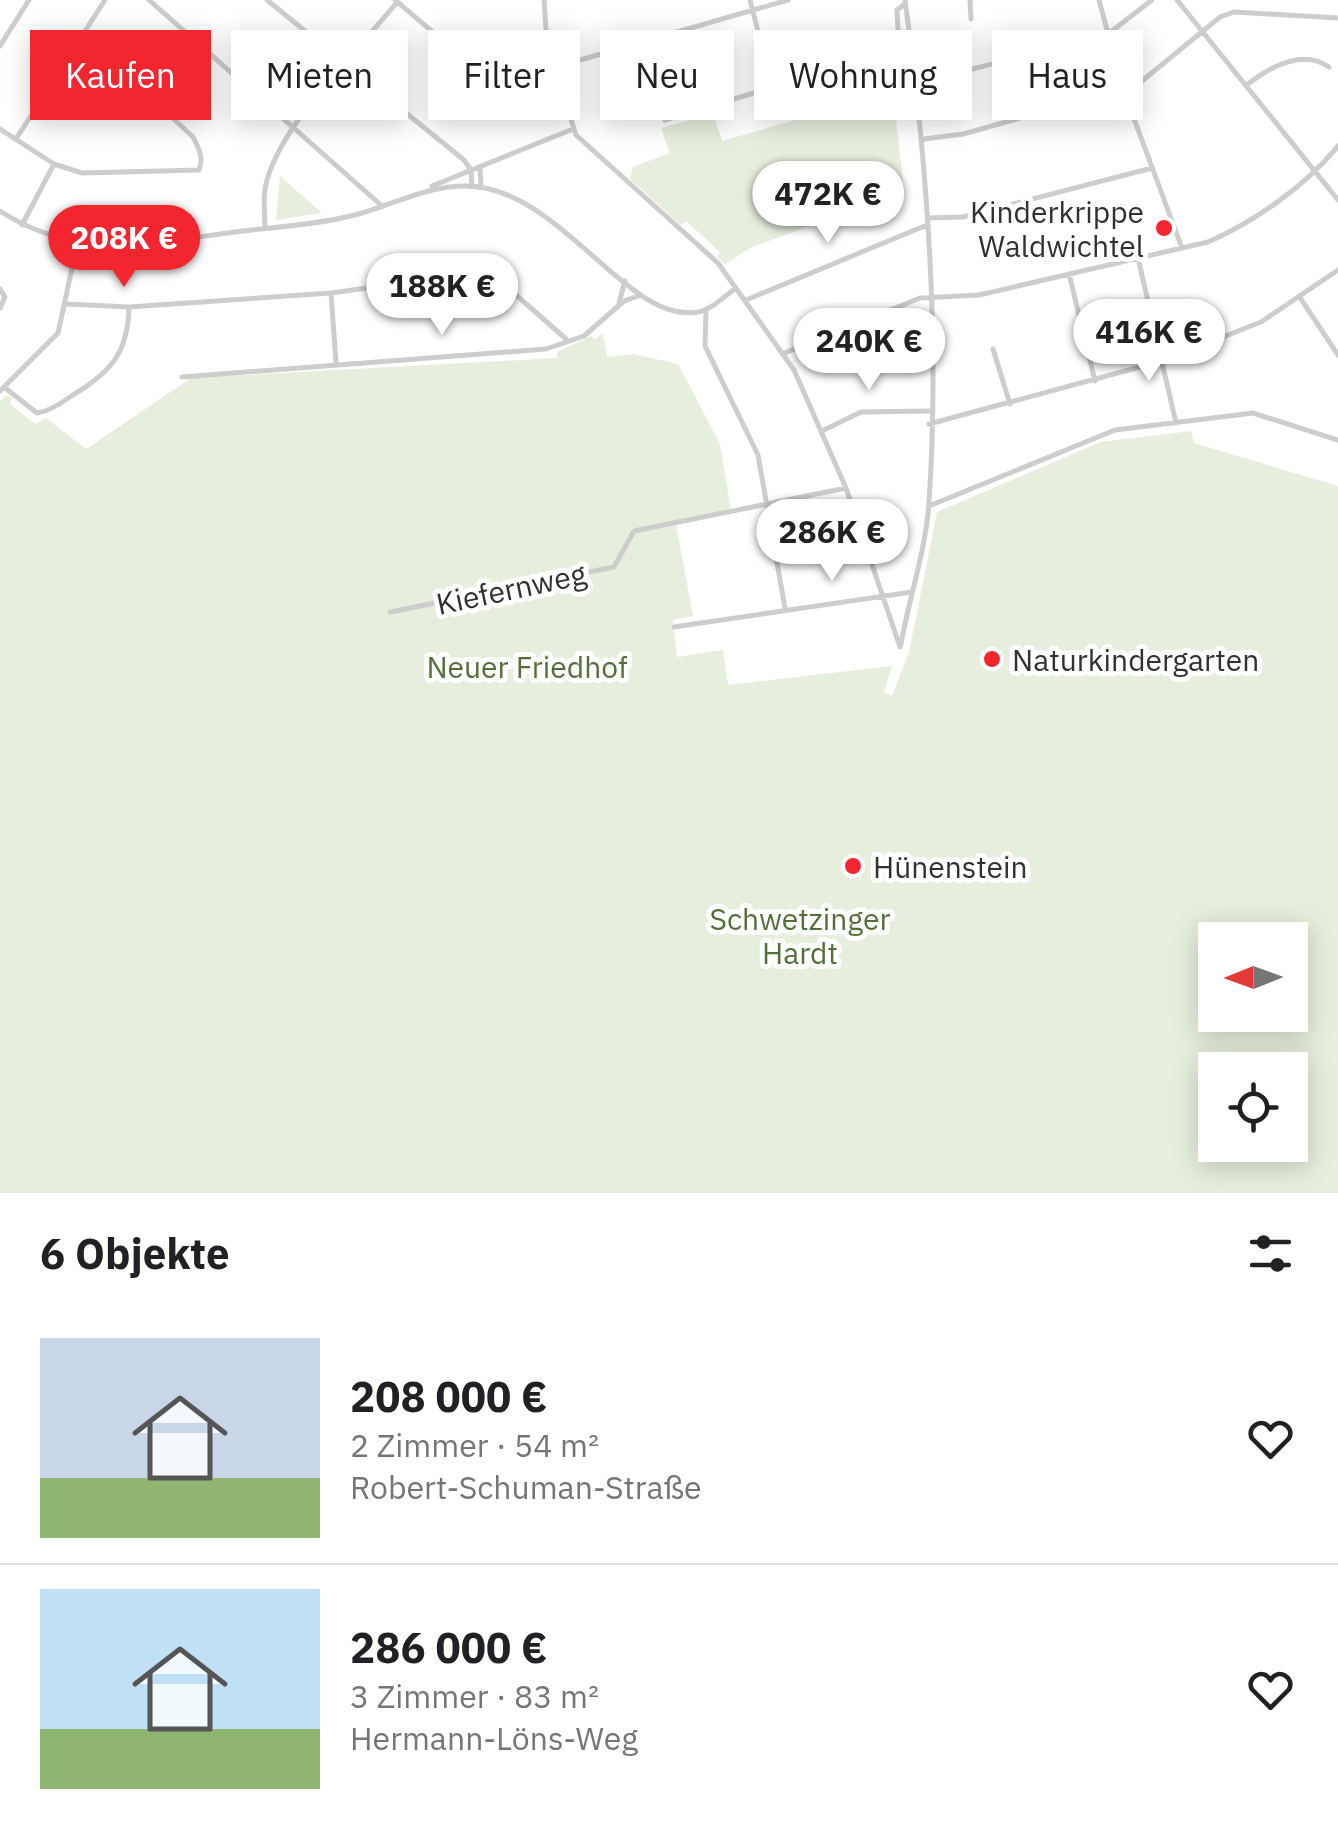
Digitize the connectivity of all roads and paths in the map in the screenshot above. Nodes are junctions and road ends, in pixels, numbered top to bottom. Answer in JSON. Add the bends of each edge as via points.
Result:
{"nodes":[{"id":1,"x":30,"y":0,"type":"edge"},
{"id":2,"x":104,"y":0,"type":"edge"},
{"id":3,"x":149,"y":0,"type":"edge"},
{"id":4,"x":267,"y":0,"type":"edge"},
{"id":5,"x":544,"y":0,"type":"edge"},
{"id":6,"x":750,"y":0,"type":"edge"},
{"id":7,"x":788,"y":0,"type":"edge"},
{"id":8,"x":970,"y":0,"type":"edge"},
{"id":9,"x":1099,"y":0,"type":"edge"},
{"id":10,"x":1152,"y":0,"type":"edge"},
{"id":11,"x":1177,"y":0,"type":"edge"},
{"id":12,"x":397,"y":1,"type":"edge"},
{"id":13,"x":905,"y":2,"type":"edge"},
{"id":14,"x":753,"y":10,"type":"junction"},
{"id":15,"x":1338,"y":18,"type":"edge"},
{"id":16,"x":971,"y":19,"type":"dead end"},
{"id":17,"x":85,"y":30,"type":"edge"},
{"id":18,"x":304,"y":30,"type":"edge"},
{"id":19,"x":374,"y":30,"type":"edge"},
{"id":20,"x":433,"y":30,"type":"edge"},
{"id":21,"x":546,"y":30,"type":"edge"},
{"id":22,"x":758,"y":30,"type":"edge"},
{"id":23,"x":898,"y":30,"type":"edge"},
{"id":24,"x":909,"y":30,"type":"edge"},
{"id":25,"x":1107,"y":30,"type":"edge"},
{"id":26,"x":1113,"y":30,"type":"edge"},
{"id":27,"x":1206,"y":30,"type":"junction"},
{"id":28,"x":0,"y":46,"type":"edge"},
{"id":29,"x":580,"y":60,"type":"edge"},
{"id":30,"x":1330,"y":66,"type":"dead end"},
{"id":31,"x":1143,"y":79,"type":"edge"},
{"id":32,"x":1248,"y":84,"type":"junction"},
{"id":33,"x":30,"y":117,"type":"edge"},
{"id":34,"x":408,"y":117,"type":"edge"},
{"id":35,"x":173,"y":120,"type":"edge"},
{"id":36,"x":302,"y":120,"type":"edge"},
{"id":37,"x":569,"y":120,"type":"edge"},
{"id":38,"x":921,"y":120,"type":"edge"},
{"id":39,"x":1013,"y":120,"type":"edge"},
{"id":40,"x":1134,"y":120,"type":"edge"},
{"id":41,"x":295,"y":128,"type":"junction"},
{"id":42,"x":0,"y":129,"type":"edge"},
{"id":43,"x":572,"y":129,"type":"junction"},
{"id":44,"x":16,"y":139,"type":"junction"},
{"id":45,"x":923,"y":140,"type":"junction"},
{"id":46,"x":1338,"y":146,"type":"edge"},
{"id":47,"x":54,"y":164,"type":"junction"},
{"id":48,"x":480,"y":168,"type":"junction"},
{"id":49,"x":1152,"y":168,"type":"junction"},
{"id":50,"x":471,"y":170,"type":"junction"},
{"id":51,"x":1317,"y":171,"type":"junction"},
{"id":52,"x":472,"y":186,"type":"junction"},
{"id":53,"x":481,"y":187,"type":"junction"},
{"id":54,"x":427,"y":189,"type":"junction"},
{"id":55,"x":1338,"y":200,"type":"edge"},
{"id":56,"x":382,"y":206,"type":"junction"},
{"id":57,"x":0,"y":211,"type":"edge"},
{"id":58,"x":927,"y":222,"type":"junction"},
{"id":59,"x":22,"y":226,"type":"junction"},
{"id":60,"x":265,"y":228,"type":"junction"},
{"id":61,"x":77,"y":244,"type":"junction"},
{"id":62,"x":1182,"y":248,"type":"junction"},
{"id":63,"x":1138,"y":258,"type":"junction"},
{"id":64,"x":1338,"y":270,"type":"edge"},
{"id":65,"x":1069,"y":274,"type":"junction"},
{"id":66,"x":625,"y":281,"type":"junction"},
{"id":67,"x":0,"y":288,"type":"edge"},
{"id":68,"x":736,"y":288,"type":"junction"},
{"id":69,"x":331,"y":293,"type":"junction"},
{"id":70,"x":641,"y":295,"type":"junction"},
{"id":71,"x":1298,"y":296,"type":"junction"},
{"id":72,"x":928,"y":297,"type":"junction"},
{"id":73,"x":746,"y":300,"type":"junction"},
{"id":74,"x":68,"y":304,"type":"junction"},
{"id":75,"x":618,"y":306,"type":"junction"},
{"id":76,"x":129,"y":307,"type":"junction"},
{"id":77,"x":0,"y":308,"type":"edge"},
{"id":78,"x":706,"y":310,"type":"junction"},
{"id":79,"x":566,"y":339,"type":"junction"},
{"id":80,"x":994,"y":350,"type":"dead end"},
{"id":81,"x":782,"y":354,"type":"junction"},
{"id":82,"x":1338,"y":355,"type":"edge"},
{"id":83,"x":1162,"y":361,"type":"junction"},
{"id":84,"x":336,"y":363,"type":"junction"},
{"id":85,"x":182,"y":377,"type":"dead end"},
{"id":86,"x":1095,"y":381,"type":"junction"},
{"id":87,"x":2,"y":389,"type":"edge"},
{"id":88,"x":1010,"y":404,"type":"junction"},
{"id":89,"x":930,"y":412,"type":"junction"},
{"id":90,"x":1176,"y":423,"type":"junction"},
{"id":91,"x":930,"y":424,"type":"junction"},
{"id":92,"x":822,"y":431,"type":"junction"},
{"id":93,"x":1338,"y":440,"type":"edge"},
{"id":94,"x":846,"y":488,"type":"junction"},
{"id":95,"x":764,"y":505,"type":"junction"},
{"id":96,"x":929,"y":506,"type":"junction"},
{"id":97,"x":912,"y":592,"type":"junction"},
{"id":98,"x":882,"y":595,"type":"junction"},
{"id":99,"x":785,"y":608,"type":"junction"},
{"id":100,"x":390,"y":612,"type":"dead end"},
{"id":101,"x":674,"y":627,"type":"dead end"}],
"edges":[{"from":1,"to":28,"type":"street"},
{"from":2,"to":17,"type":"street"},
{"from":3,"to":41,"type":"street"},
{"from":4,"to":18,"type":"street"},
{"from":5,"to":21,"type":"street"},
{"from":6,"to":14,"type":"street"},
{"from":7,"to":14,"type":"street"},
{"from":8,"to":16,"type":"street"},
{"from":9,"to":25,"type":"street"},
{"from":10,"to":26,"type":"street"},
{"from":11,"to":27,"type":"street"},
{"from":12,"to":19,"type":"street"},
{"from":12,"to":20,"type":"street"},
{"from":13,"to":23,"type":"street","via":[[897,10]]},
{"from":13,"to":24,"type":"street"},
{"from":14,"to":22,"type":"street"},
{"from":14,"to":29,"type":"street"},
{"from":15,"to":27,"type":"street","via":[[1234,12]]},
{"from":27,"to":31,"type":"street"},
{"from":27,"to":32,"type":"street"},
{"from":30,"to":32,"type":"street","via":[[1303,59],[1272,66]]},
{"from":32,"to":51,"type":"street"},
{"from":33,"to":44,"type":"street"},
{"from":34,"to":50,"type":"street"},
{"from":35,"to":47,"type":"street","via":[[202,153],[198,170],[82,173]]},
{"from":36,"to":41,"type":"street"},
{"from":37,"to":43,"type":"street"},
{"from":38,"to":45,"type":"street"},
{"from":39,"to":45,"type":"street"},
{"from":40,"to":49,"type":"street"},
{"from":41,"to":56,"type":"street"},
{"from":41,"to":60,"type":"street","via":[[265,184]]},
{"from":42,"to":44,"type":"street"},
{"from":43,"to":48,"type":"street"},
{"from":43,"to":68,"type":"street"},
{"from":44,"to":47,"type":"street"},
{"from":45,"to":58,"type":"street"},
{"from":46,"to":51,"type":"street"},
{"from":47,"to":59,"type":"street"},
{"from":48,"to":50,"type":"street"},
{"from":48,"to":53,"type":"street"},
{"from":49,"to":58,"type":"street"},
{"from":49,"to":62,"type":"street"},
{"from":50,"to":52,"type":"street"},
{"from":50,"to":54,"type":"street"},
{"from":51,"to":55,"type":"street"},
{"from":51,"to":62,"type":"street","via":[[1230,232]]},
{"from":52,"to":53,"type":"street"},
{"from":52,"to":54,"type":"street"},
{"from":53,"to":66,"type":"street","via":[[538,209]]},
{"from":54,"to":56,"type":"street"},
{"from":56,"to":60,"type":"street"},
{"from":57,"to":59,"type":"street"},
{"from":58,"to":72,"type":"street"},
{"from":58,"to":73,"type":"street"},
{"from":59,"to":61,"type":"street"},
{"from":60,"to":61,"type":"street","via":[[142,246]]},
{"from":61,"to":74,"type":"street"},
{"from":62,"to":63,"type":"street"},
{"from":63,"to":65,"type":"street"},
{"from":63,"to":83,"type":"street"},
{"from":64,"to":71,"type":"street"},
{"from":65,"to":72,"type":"street","via":[[979,295]]},
{"from":65,"to":86,"type":"street"},
{"from":66,"to":70,"type":"street"},
{"from":66,"to":75,"type":"street"},
{"from":67,"to":77,"type":"street"},
{"from":68,"to":73,"type":"street"},
{"from":68,"to":78,"type":"street"},
{"from":69,"to":76,"type":"street"},
{"from":69,"to":79,"type":"street","via":[[480,275],[507,287]]},
{"from":69,"to":84,"type":"street"},
{"from":70,"to":75,"type":"street"},
{"from":70,"to":78,"type":"street","via":[[668,311]]},
{"from":71,"to":82,"type":"street"},
{"from":71,"to":83,"type":"street","via":[[1261,322]]},
{"from":72,"to":81,"type":"street"},
{"from":72,"to":89,"type":"street"},
{"from":73,"to":81,"type":"street"},
{"from":74,"to":76,"type":"street"},
{"from":74,"to":87,"type":"street","via":[[46,348]]},
{"from":75,"to":79,"type":"street","via":[[584,336]]},
{"from":76,"to":87,"type":"street","via":[[120,358],[80,391],[38,413]]},
{"from":78,"to":95,"type":"street","via":[[705,346],[754,440]]},
{"from":79,"to":84,"type":"street","via":[[546,349]]},
{"from":80,"to":88,"type":"street"},
{"from":81,"to":92,"type":"street"},
{"from":83,"to":86,"type":"street"},
{"from":83,"to":90,"type":"street"},
{"from":84,"to":85,"type":"street"},
{"from":86,"to":88,"type":"street"},
{"from":88,"to":91,"type":"street"},
{"from":89,"to":91,"type":"street"},
{"from":89,"to":92,"type":"street","via":[[860,412]]},
{"from":90,"to":93,"type":"street","via":[[1265,414]]},
{"from":90,"to":96,"type":"street","via":[[1097,434]]},
{"from":91,"to":96,"type":"street"},
{"from":92,"to":94,"type":"street"},
{"from":94,"to":95,"type":"street","name":"Kiefernweg"},
{"from":94,"to":98,"type":"street"},
{"from":95,"to":99,"type":"street"},
{"from":95,"to":100,"type":"street","name":"Kiefernweg","via":[[634,530],[614,567]]},
{"from":96,"to":97,"type":"street"},
{"from":97,"to":98,"type":"street"},
{"from":97,"to":98,"type":"street","via":[[900,647]]},
{"from":98,"to":99,"type":"street"},
{"from":99,"to":101,"type":"street"}]}
